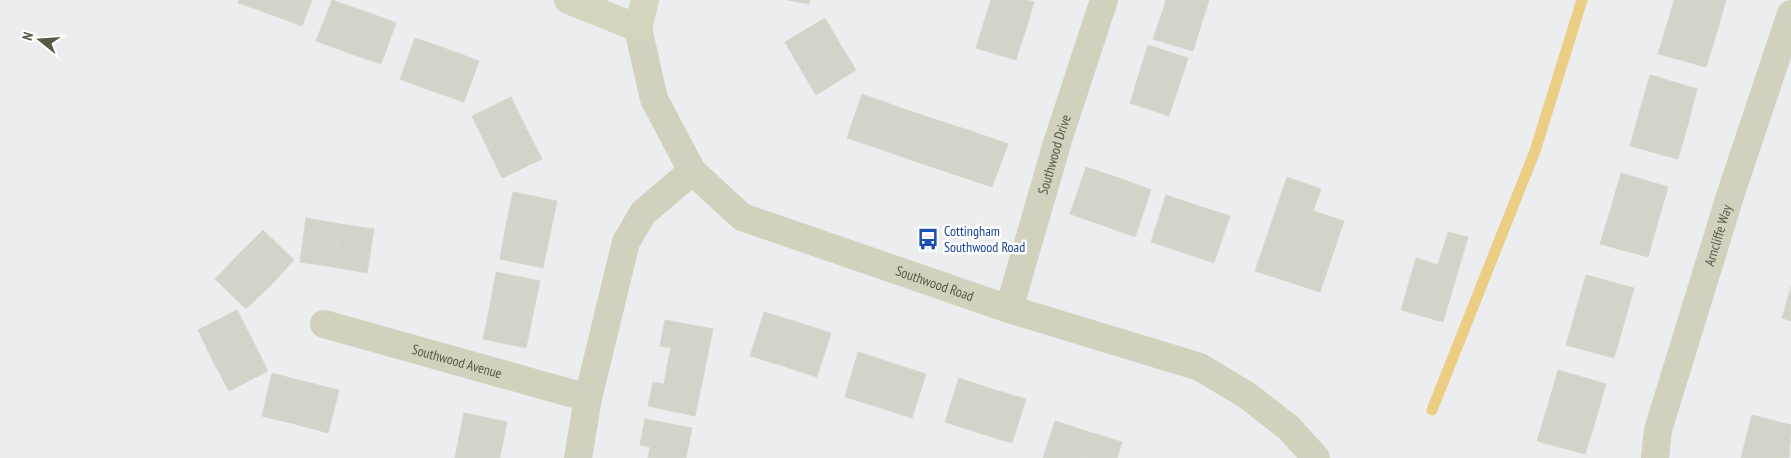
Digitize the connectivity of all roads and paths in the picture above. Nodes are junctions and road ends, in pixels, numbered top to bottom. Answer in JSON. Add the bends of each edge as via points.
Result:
{"nodes":[{"id":1,"x":568,"y":0,"type":"edge"},
{"id":2,"x":645,"y":0,"type":"edge"},
{"id":3,"x":1104,"y":0,"type":"edge"},
{"id":4,"x":1791,"y":14,"type":"edge"},
{"id":5,"x":638,"y":28,"type":"junction"},
{"id":6,"x":692,"y":171,"type":"junction"},
{"id":7,"x":1009,"y":309,"type":"junction"},
{"id":8,"x":324,"y":324,"type":"dead end"},
{"id":9,"x":588,"y":398,"type":"junction"},
{"id":10,"x":578,"y":458,"type":"edge"},
{"id":11,"x":1316,"y":458,"type":"edge"},
{"id":12,"x":1655,"y":458,"type":"edge"}],
"edges":[{"from":1,"to":5,"type":"main road"},
{"from":2,"to":5,"type":"main road"},
{"from":3,"to":7,"type":"street","name":"Southwood Drive","via":[[1058,140]]},
{"from":4,"to":12,"type":"street","name":"Arncliffe Way","via":[[1658,430]]},
{"from":5,"to":6,"type":"street","name":"Southwood Road","via":[[654,99]]},
{"from":6,"to":7,"type":"street","name":"Southwood Road","via":[[742,217]]},
{"from":6,"to":9,"type":"street","via":[[643,214],[626,242]]},
{"from":7,"to":11,"type":"street","name":"Southwood Road","via":[[1200,368],[1248,396],[1290,428]]},
{"from":8,"to":9,"type":"street","name":"Southwood Avenue"},
{"from":9,"to":10,"type":"street"}]}
